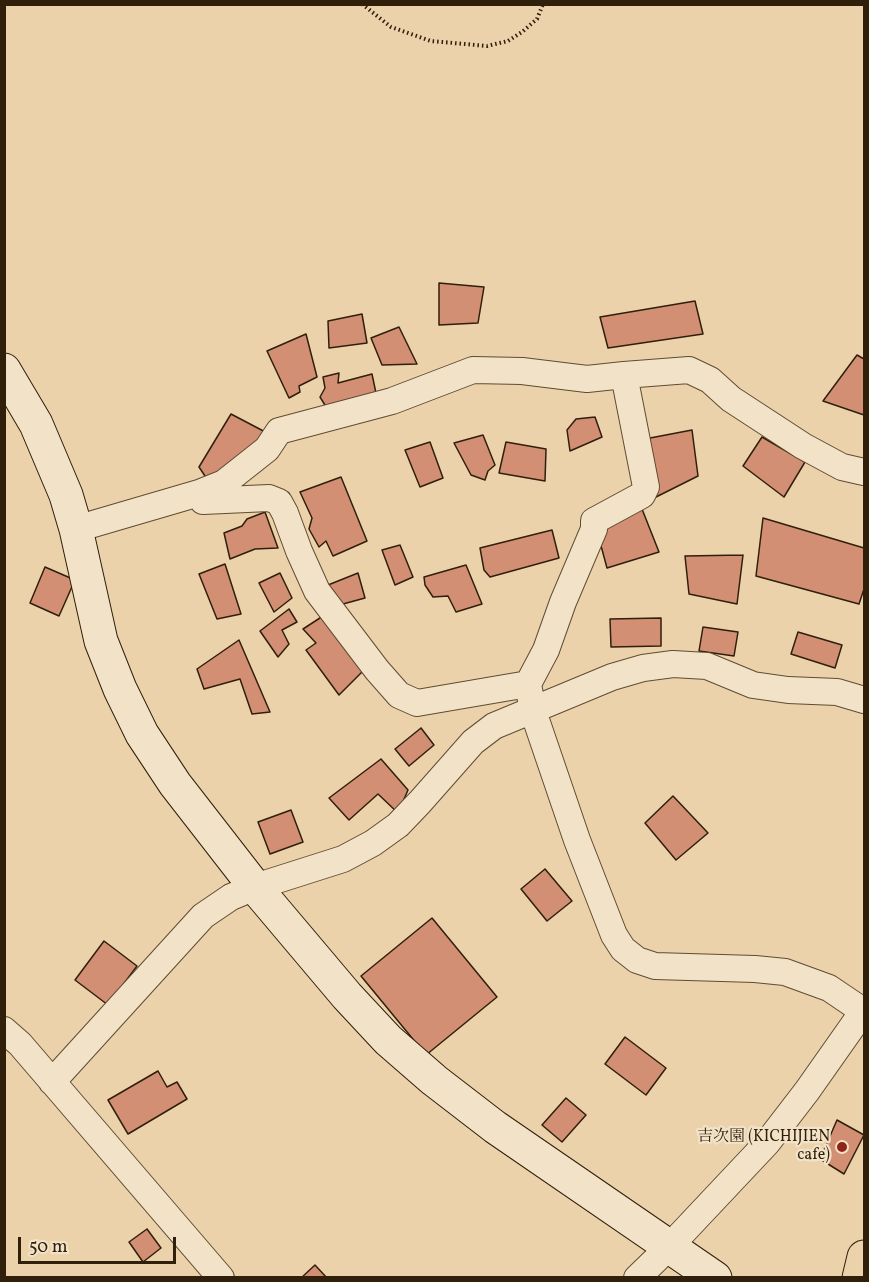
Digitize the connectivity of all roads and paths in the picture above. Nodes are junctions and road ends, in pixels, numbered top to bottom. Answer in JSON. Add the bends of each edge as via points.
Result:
{"nodes":[{"id":1,"x":362,"y":4,"type":"edge"},
{"id":2,"x":543,"y":4,"type":"edge"},
{"id":3,"x":4,"y":370,"type":"edge"},
{"id":4,"x":624,"y":375,"type":"junction"},
{"id":5,"x":864,"y":472,"type":"edge"},
{"id":6,"x":199,"y":493,"type":"junction"},
{"id":7,"x":76,"y":528,"type":"junction"},
{"id":8,"x":528,"y":684,"type":"junction"},
{"id":9,"x":864,"y":700,"type":"edge"},
{"id":10,"x":533,"y":711,"type":"junction"},
{"id":11,"x":255,"y":887,"type":"junction"},
{"id":12,"x":864,"y":1010,"type":"edge"},
{"id":13,"x":4,"y":1030,"type":"edge"},
{"id":14,"x":52,"y":1082,"type":"junction"},
{"id":15,"x":670,"y":1246,"type":"junction"},
{"id":16,"x":864,"y":1257,"type":"edge"},
{"id":17,"x":221,"y":1278,"type":"edge"},
{"id":18,"x":637,"y":1278,"type":"edge"},
{"id":19,"x":715,"y":1278,"type":"edge"},
{"id":20,"x":860,"y":1278,"type":"edge"}],
"edges":[{"from":1,"to":2,"type":"path","via":[[391,27],[431,41],[487,46],[522,32],[537,19]]},
{"from":3,"to":7,"type":"street","via":[[36,424]]},
{"from":4,"to":5,"type":"street","via":[[689,370],[710,380],[731,399],[803,446],[842,467]]},
{"from":4,"to":6,"type":"street","via":[[586,379],[472,370],[392,401],[279,431],[267,449],[224,483]]},
{"from":4,"to":8,"type":"street","via":[[646,487],[642,495],[594,521],[546,650]]},
{"from":6,"to":7,"type":"street"},
{"from":6,"to":8,"type":"street","via":[[203,501],[269,498],[279,502],[316,591],[399,695],[417,703]]},
{"from":7,"to":11,"type":"street","via":[[101,640],[142,734],[175,784]]},
{"from":8,"to":10,"type":"street"},
{"from":9,"to":10,"type":"street","via":[[837,692],[753,685],[707,666],[673,664],[612,677]]},
{"from":10,"to":11,"type":"street","via":[[494,726],[472,742],[398,825],[373,843],[343,859]]},
{"from":10,"to":12,"type":"street","via":[[577,840],[623,949],[637,960],[655,966],[785,972],[829,988]]},
{"from":11,"to":14,"type":"street","via":[[203,916]]},
{"from":11,"to":15,"type":"street","via":[[347,996],[426,1074],[495,1127]]},
{"from":12,"to":15,"type":"street","via":[[766,1143]]},
{"from":13,"to":14,"type":"street"},
{"from":14,"to":17,"type":"street"},
{"from":15,"to":18,"type":"street"},
{"from":15,"to":19,"type":"street"},
{"from":16,"to":20,"type":"main road"}]}
